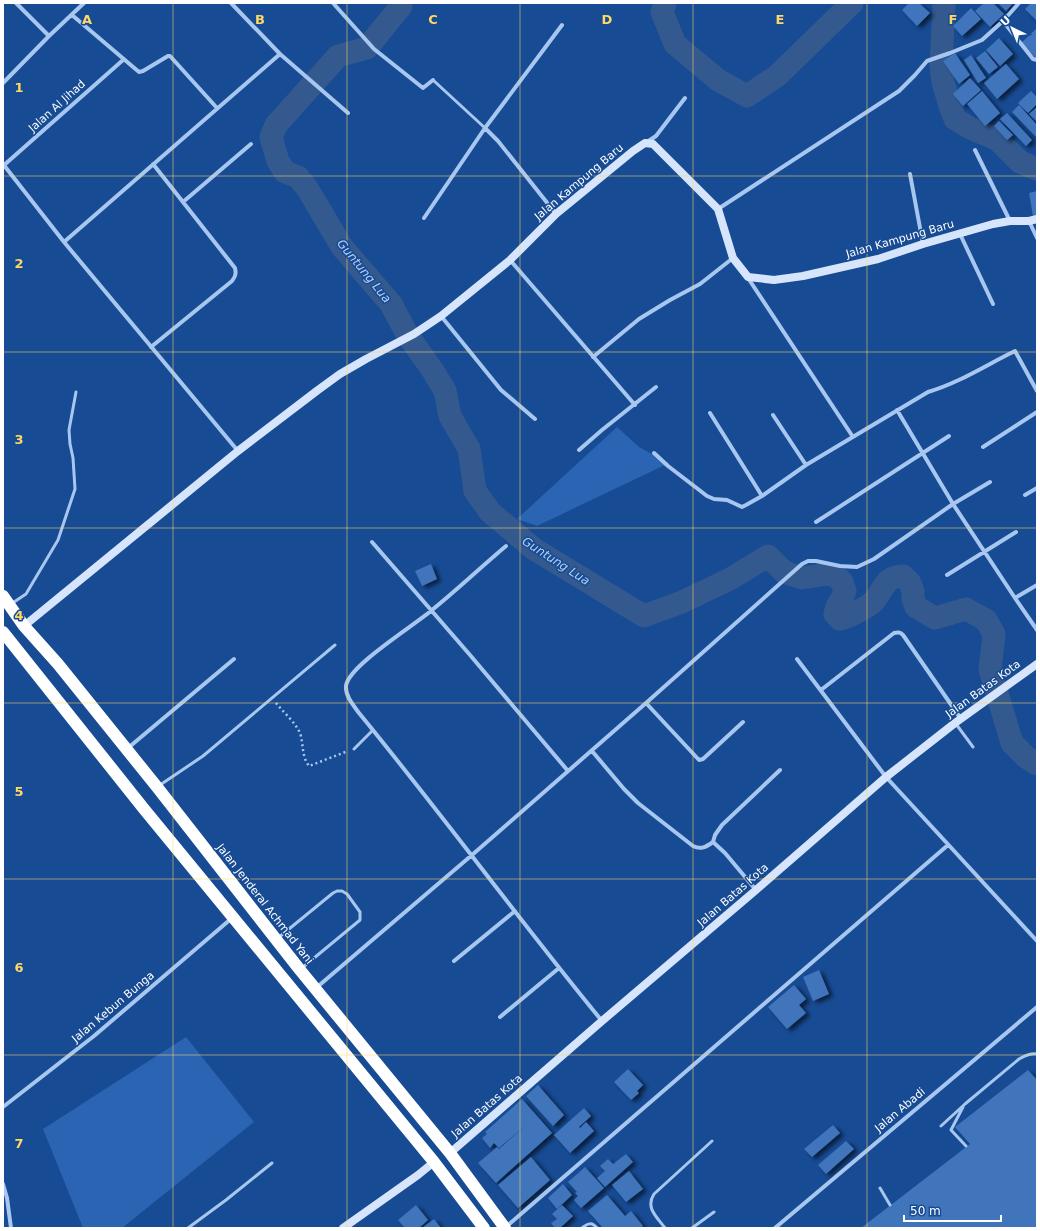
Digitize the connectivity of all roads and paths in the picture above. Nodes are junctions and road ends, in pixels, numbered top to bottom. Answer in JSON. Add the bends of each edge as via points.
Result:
{"nodes":[{"id":1,"x":16,"y":3,"type":"edge"},
{"id":2,"x":84,"y":3,"type":"edge"},
{"id":3,"x":231,"y":3,"type":"edge"},
{"id":4,"x":333,"y":3,"type":"edge"},
{"id":5,"x":1019,"y":3,"type":"edge"},
{"id":6,"x":72,"y":15,"type":"junction"},
{"id":7,"x":1003,"y":21,"type":"junction"},
{"id":8,"x":562,"y":25,"type":"dead end"},
{"id":9,"x":50,"y":36,"type":"junction"},
{"id":10,"x":280,"y":54,"type":"junction"},
{"id":11,"x":123,"y":60,"type":"junction"},
{"id":12,"x":1037,"y":60,"type":"edge"},
{"id":13,"x":433,"y":80,"type":"joint"},
{"id":14,"x":3,"y":83,"type":"edge"},
{"id":15,"x":685,"y":98,"type":"dead end"},
{"id":16,"x":218,"y":108,"type":"junction"},
{"id":17,"x":348,"y":113,"type":"dead end"},
{"id":18,"x":485,"y":128,"type":"junction"},
{"id":19,"x":645,"y":143,"type":"junction"},
{"id":20,"x":251,"y":144,"type":"dead end"},
{"id":21,"x":975,"y":150,"type":"dead end"},
{"id":22,"x":153,"y":164,"type":"junction"},
{"id":23,"x":3,"y":165,"type":"edge"},
{"id":24,"x":910,"y":174,"type":"dead end"},
{"id":25,"x":183,"y":202,"type":"junction"},
{"id":26,"x":718,"y":209,"type":"junction"},
{"id":27,"x":556,"y":214,"type":"junction"},
{"id":28,"x":424,"y":218,"type":"dead end"},
{"id":29,"x":1033,"y":220,"type":"edge"},
{"id":30,"x":1010,"y":221,"type":"junction"},
{"id":31,"x":960,"y":234,"type":"junction"},
{"id":32,"x":1037,"y":238,"type":"edge"},
{"id":33,"x":64,"y":242,"type":"junction"},
{"id":34,"x":923,"y":244,"type":"junction"},
{"id":35,"x":733,"y":258,"type":"junction"},
{"id":36,"x":510,"y":260,"type":"junction"},
{"id":37,"x":748,"y":278,"type":"junction"},
{"id":38,"x":993,"y":304,"type":"dead end"},
{"id":39,"x":441,"y":316,"type":"junction"},
{"id":40,"x":151,"y":347,"type":"junction"},
{"id":41,"x":593,"y":357,"type":"junction"},
{"id":42,"x":656,"y":387,"type":"dead end"},
{"id":43,"x":1037,"y":391,"type":"edge"},
{"id":44,"x":76,"y":392,"type":"dead end"},
{"id":45,"x":634,"y":405,"type":"junction"},
{"id":46,"x":897,"y":410,"type":"junction"},
{"id":47,"x":1037,"y":412,"type":"edge"},
{"id":48,"x":710,"y":413,"type":"dead end"},
{"id":49,"x":773,"y":416,"type":"dead end"},
{"id":50,"x":535,"y":420,"type":"dead end"},
{"id":51,"x":949,"y":436,"type":"dead end"},
{"id":52,"x":853,"y":437,"type":"junction"},
{"id":53,"x":983,"y":447,"type":"dead end"},
{"id":54,"x":579,"y":450,"type":"dead end"},
{"id":55,"x":238,"y":451,"type":"junction"},
{"id":56,"x":654,"y":453,"type":"dead end"},
{"id":57,"x":923,"y":453,"type":"junction"},
{"id":58,"x":806,"y":465,"type":"junction"},
{"id":59,"x":990,"y":482,"type":"dead end"},
{"id":60,"x":1037,"y":488,"type":"edge"},
{"id":61,"x":762,"y":496,"type":"junction"},
{"id":62,"x":1025,"y":496,"type":"dead end"},
{"id":63,"x":953,"y":504,"type":"junction"},
{"id":64,"x":816,"y":522,"type":"dead end"},
{"id":65,"x":1016,"y":532,"type":"dead end"},
{"id":66,"x":372,"y":542,"type":"dead end"},
{"id":67,"x":506,"y":546,"type":"dead end"},
{"id":68,"x":984,"y":552,"type":"junction"},
{"id":69,"x":947,"y":575,"type":"dead end"},
{"id":70,"x":1037,"y":585,"type":"edge"},
{"id":71,"x":1015,"y":598,"type":"junction"},
{"id":72,"x":6,"y":601,"type":"edge"},
{"id":73,"x":432,"y":611,"type":"junction"},
{"id":74,"x":24,"y":626,"type":"junction"},
{"id":75,"x":1037,"y":630,"type":"edge"},
{"id":76,"x":3,"y":632,"type":"edge"},
{"id":77,"x":335,"y":645,"type":"dead end"},
{"id":78,"x":234,"y":659,"type":"dead end"},
{"id":79,"x":797,"y":659,"type":"dead end"},
{"id":80,"x":1037,"y":664,"type":"edge"},
{"id":81,"x":821,"y":690,"type":"junction"},
{"id":82,"x":272,"y":699,"type":"junction"},
{"id":83,"x":646,"y":703,"type":"junction"},
{"id":84,"x":958,"y":721,"type":"junction"},
{"id":85,"x":743,"y":722,"type":"dead end"},
{"id":86,"x":373,"y":730,"type":"junction"},
{"id":87,"x":974,"y":747,"type":"dead end"},
{"id":88,"x":354,"y":749,"type":"joint"},
{"id":89,"x":126,"y":750,"type":"junction"},
{"id":90,"x":592,"y":751,"type":"junction"},
{"id":91,"x":780,"y":770,"type":"dead end"},
{"id":92,"x":568,"y":772,"type":"junction"},
{"id":93,"x":886,"y":777,"type":"junction"},
{"id":94,"x":157,"y":787,"type":"junction"},
{"id":95,"x":713,"y":842,"type":"junction"},
{"id":96,"x":948,"y":844,"type":"junction"},
{"id":97,"x":472,"y":855,"type":"junction"},
{"id":98,"x":756,"y":890,"type":"junction"},
{"id":99,"x":515,"y":911,"type":"junction"},
{"id":100,"x":233,"y":917,"type":"junction"},
{"id":101,"x":276,"y":939,"type":"junction"},
{"id":102,"x":1037,"y":941,"type":"edge"},
{"id":103,"x":454,"y":961,"type":"dead end"},
{"id":104,"x":559,"y":968,"type":"junction"},
{"id":105,"x":300,"y":970,"type":"junction"},
{"id":106,"x":315,"y":989,"type":"junction"},
{"id":107,"x":1037,"y":1007,"type":"edge"},
{"id":108,"x":500,"y":1017,"type":"dead end"},
{"id":109,"x":602,"y":1021,"type":"junction"},
{"id":110,"x":350,"y":1030,"type":"junction"},
{"id":111,"x":335,"y":1043,"type":"junction"},
{"id":112,"x":1037,"y":1054,"type":"edge"},
{"id":113,"x":964,"y":1104,"type":"junction"},
{"id":114,"x":3,"y":1107,"type":"edge"},
{"id":115,"x":941,"y":1126,"type":"dead end"},
{"id":116,"x":712,"y":1141,"type":"dead end"},
{"id":117,"x":966,"y":1146,"type":"dead end"},
{"id":118,"x":450,"y":1153,"type":"junction"},
{"id":119,"x":434,"y":1162,"type":"junction"},
{"id":120,"x":272,"y":1163,"type":"dead end"},
{"id":121,"x":3,"y":1184,"type":"edge"},
{"id":122,"x":880,"y":1188,"type":"dead end"},
{"id":123,"x":890,"y":1205,"type":"dead end"},
{"id":124,"x":714,"y":1212,"type":"dead end"},
{"id":125,"x":11,"y":1228,"type":"edge"},
{"id":126,"x":188,"y":1228,"type":"edge"},
{"id":127,"x":343,"y":1228,"type":"edge"},
{"id":128,"x":484,"y":1228,"type":"edge"},
{"id":129,"x":505,"y":1228,"type":"edge"},
{"id":130,"x":582,"y":1228,"type":"edge"},
{"id":131,"x":597,"y":1228,"type":"edge"},
{"id":132,"x":665,"y":1228,"type":"edge"},
{"id":133,"x":692,"y":1228,"type":"edge"},
{"id":134,"x":775,"y":1228,"type":"edge"}],
"edges":[{"from":1,"to":9,"type":"street"},
{"from":2,"to":6,"type":"street"},
{"from":3,"to":10,"type":"street"},
{"from":4,"to":13,"type":"street","via":[[374,49],[423,88]]},
{"from":5,"to":7,"type":"street"},
{"from":6,"to":9,"type":"street"},
{"from":6,"to":11,"type":"street"},
{"from":7,"to":12,"type":"street","via":[[1033,59]]},
{"from":7,"to":26,"type":"street","via":[[982,40],[927,61],[899,91]]},
{"from":8,"to":18,"type":"street"},
{"from":9,"to":14,"type":"street"},
{"from":10,"to":16,"type":"street"},
{"from":10,"to":17,"type":"street"},
{"from":11,"to":16,"type":"street","via":[[137,72],[141,72],[170,56]]},
{"from":11,"to":23,"type":"street","name":"Jalan Al Jihad"},
{"from":13,"to":18,"type":"lane"},
{"from":15,"to":19,"type":"street","via":[[656,136]]},
{"from":16,"to":22,"type":"street"},
{"from":18,"to":27,"type":"street"},
{"from":18,"to":28,"type":"street"},
{"from":19,"to":26,"type":"street","via":[[652,144],[662,152]]},
{"from":19,"to":27,"type":"street","name":"Jalan Kampung Baru"},
{"from":20,"to":25,"type":"street"},
{"from":21,"to":30,"type":"street"},
{"from":22,"to":25,"type":"street"},
{"from":22,"to":33,"type":"street"},
{"from":23,"to":33,"type":"street"},
{"from":24,"to":34,"type":"street"},
{"from":25,"to":40,"type":"street","via":[[235,268],[235,277]]},
{"from":26,"to":35,"type":"street"},
{"from":27,"to":36,"type":"street","name":"Jalan Kampung Baru"},
{"from":29,"to":30,"type":"street","name":"Jalan Kampung Baru"},
{"from":29,"to":32,"type":"street"},
{"from":30,"to":31,"type":"street","name":"Jalan Kampung Baru"},
{"from":31,"to":34,"type":"street","name":"Jalan Kampung Baru"},
{"from":31,"to":38,"type":"street"},
{"from":33,"to":40,"type":"street"},
{"from":34,"to":37,"type":"street","name":"Jalan Kampung Baru","via":[[878,259],[803,276],[774,280]]},
{"from":35,"to":37,"type":"street"},
{"from":35,"to":41,"type":"street","via":[[700,284],[639,319]]},
{"from":36,"to":39,"type":"street","name":"Jalan Kampung Baru"},
{"from":36,"to":41,"type":"street"},
{"from":37,"to":52,"type":"street"},
{"from":39,"to":50,"type":"street","via":[[501,390]]},
{"from":39,"to":55,"type":"street","name":"Jalan Kampung Baru","via":[[414,334],[340,374]]},
{"from":40,"to":55,"type":"street"},
{"from":41,"to":45,"type":"street"},
{"from":42,"to":45,"type":"street"},
{"from":43,"to":46,"type":"street","via":[[1015,351],[950,384],[928,392]]},
{"from":44,"to":72,"type":"lane","via":[[69,430],[75,489],[58,540],[26,594]]},
{"from":45,"to":54,"type":"street"},
{"from":46,"to":52,"type":"street"},
{"from":46,"to":57,"type":"street"},
{"from":47,"to":53,"type":"street"},
{"from":48,"to":61,"type":"street"},
{"from":49,"to":58,"type":"street"},
{"from":51,"to":57,"type":"street"},
{"from":52,"to":58,"type":"street"},
{"from":55,"to":74,"type":"street","name":"Jalan Kampung Baru"},
{"from":56,"to":61,"type":"street","via":[[714,499],[727,500],[742,506]]},
{"from":57,"to":63,"type":"street"},
{"from":57,"to":64,"type":"street"},
{"from":58,"to":61,"type":"street"},
{"from":59,"to":63,"type":"street"},
{"from":60,"to":62,"type":"street"},
{"from":63,"to":68,"type":"street"},
{"from":63,"to":83,"type":"street","via":[[874,559],[857,567],[808,561],[802,564]]},
{"from":65,"to":68,"type":"street"},
{"from":66,"to":73,"type":"street"},
{"from":67,"to":73,"type":"street"},
{"from":68,"to":69,"type":"street"},
{"from":68,"to":71,"type":"street"},
{"from":70,"to":71,"type":"street"},
{"from":71,"to":75,"type":"street"},
{"from":72,"to":74,"type":"highway","name":"Jalan Jenderal Achmad Yani"},
{"from":73,"to":86,"type":"street","via":[[369,658],[352,674],[346,686],[349,697]]},
{"from":73,"to":92,"type":"street"},
{"from":74,"to":89,"type":"highway","name":"Jalan Jenderal Achmad Yani","via":[[58,664]]},
{"from":76,"to":100,"type":"highway"},
{"from":77,"to":82,"type":"lane"},
{"from":78,"to":89,"type":"street"},
{"from":79,"to":81,"type":"street"},
{"from":80,"to":84,"type":"street","name":"Jalan Batas Kota"},
{"from":81,"to":84,"type":"street","via":[[897,632],[903,635]]},
{"from":81,"to":93,"type":"street"},
{"from":82,"to":88,"type":"path","via":[[297,728],[303,756],[309,766]]},
{"from":82,"to":94,"type":"lane","via":[[203,756]]},
{"from":83,"to":85,"type":"street","via":[[699,760]]},
{"from":83,"to":90,"type":"street"},
{"from":84,"to":87,"type":"lane"},
{"from":84,"to":93,"type":"street","name":"Jalan Batas Kota"},
{"from":86,"to":88,"type":"lane"},
{"from":86,"to":97,"type":"street"},
{"from":89,"to":94,"type":"highway","name":"Jalan Jenderal Achmad Yani"},
{"from":90,"to":92,"type":"street"},
{"from":90,"to":95,"type":"street","via":[[638,803],[693,846],[702,848]]},
{"from":91,"to":95,"type":"street","via":[[722,825]]},
{"from":92,"to":97,"type":"street"},
{"from":93,"to":96,"type":"street"},
{"from":93,"to":98,"type":"street","name":"Jalan Batas Kota"},
{"from":94,"to":101,"type":"highway","name":"Jalan Jenderal Achmad Yani"},
{"from":95,"to":98,"type":"street"},
{"from":96,"to":102,"type":"street"},
{"from":96,"to":129,"type":"street"},
{"from":97,"to":99,"type":"street"},
{"from":97,"to":106,"type":"street"},
{"from":98,"to":109,"type":"street","name":"Jalan Batas Kota"},
{"from":99,"to":103,"type":"street"},
{"from":99,"to":104,"type":"street"},
{"from":100,"to":111,"type":"highway"},
{"from":100,"to":114,"type":"street","name":"Jalan Kebun Bunga","via":[[94,1036]]},
{"from":101,"to":105,"type":"highway","name":"Jalan Jenderal Achmad Yani"},
{"from":101,"to":105,"type":"lane","via":[[333,893],[338,891],[347,894],[360,912],[360,920]]},
{"from":104,"to":108,"type":"street"},
{"from":104,"to":109,"type":"street"},
{"from":105,"to":106,"type":"highway","name":"Jalan Jenderal Achmad Yani"},
{"from":106,"to":110,"type":"highway","name":"Jalan Jenderal Achmad Yani"},
{"from":107,"to":134,"type":"street","name":"Jalan Abadi"},
{"from":109,"to":118,"type":"street","name":"Jalan Batas Kota"},
{"from":110,"to":111,"type":"highway"},
{"from":110,"to":118,"type":"highway","name":"Jalan Jenderal Achmad Yani"},
{"from":111,"to":119,"type":"highway"},
{"from":112,"to":113,"type":"lane","via":[[1033,1053],[1019,1059]]},
{"from":113,"to":115,"type":"lane"},
{"from":113,"to":117,"type":"lane","via":[[951,1130]]},
{"from":116,"to":132,"type":"lane","via":[[654,1194],[650,1205]]},
{"from":118,"to":129,"type":"highway","name":"Jalan Jenderal Achmad Yani"},
{"from":119,"to":127,"type":"street"},
{"from":119,"to":128,"type":"highway"},
{"from":120,"to":126,"type":"lane"},
{"from":121,"to":125,"type":"street"},
{"from":122,"to":123,"type":"lane"},
{"from":124,"to":133,"type":"lane"},
{"from":130,"to":131,"type":"lane","via":[[590,1224]]}]}
